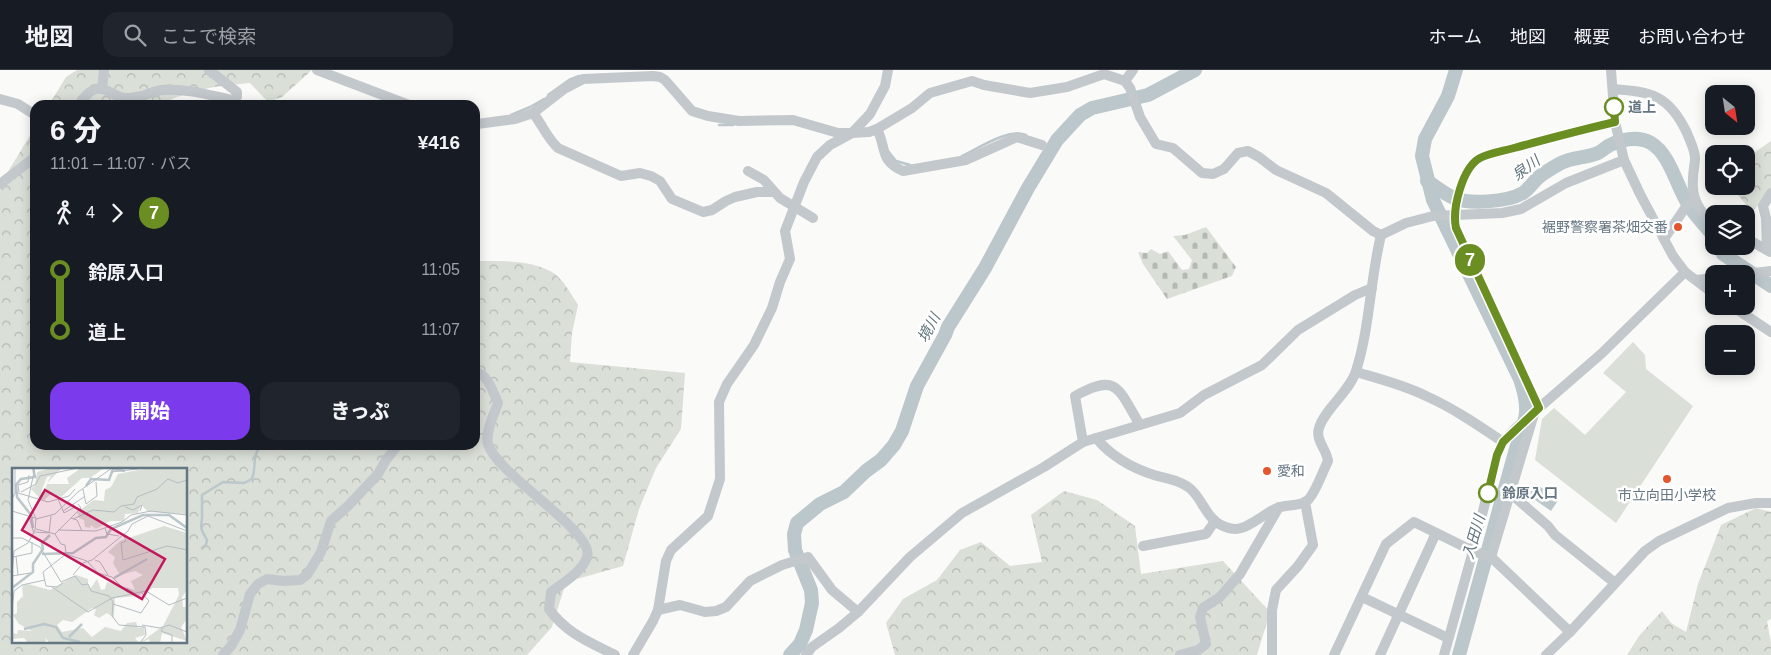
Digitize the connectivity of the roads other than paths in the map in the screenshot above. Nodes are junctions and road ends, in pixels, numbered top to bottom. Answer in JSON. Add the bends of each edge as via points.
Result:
{"nodes":[{"id":1,"x":104,"y":70,"type":"edge"},
{"id":2,"x":209,"y":70,"type":"edge"},
{"id":3,"x":317,"y":70,"type":"edge"},
{"id":4,"x":888,"y":70,"type":"edge"},
{"id":5,"x":1133,"y":70,"type":"edge"},
{"id":6,"x":1612,"y":70,"type":"edge"},
{"id":7,"x":653,"y":73,"type":"edge"},
{"id":8,"x":581,"y":75,"type":"edge"},
{"id":9,"x":1128,"y":85,"type":"junction"},
{"id":10,"x":102,"y":89,"type":"junction"},
{"id":11,"x":1613,"y":89,"type":"junction"},
{"id":12,"x":0,"y":99,"type":"edge"},
{"id":13,"x":84,"y":100,"type":"edge"},
{"id":14,"x":396,"y":100,"type":"edge"},
{"id":15,"x":30,"y":112,"type":"edge"},
{"id":16,"x":533,"y":113,"type":"junction"},
{"id":17,"x":480,"y":122,"type":"edge"},
{"id":18,"x":1616,"y":126,"type":"junction"},
{"id":19,"x":877,"y":129,"type":"junction"},
{"id":20,"x":852,"y":133,"type":"junction"},
{"id":21,"x":1042,"y":145,"type":"dead end"},
{"id":22,"x":1623,"y":156,"type":"junction"},
{"id":23,"x":30,"y":161,"type":"edge"},
{"id":24,"x":748,"y":171,"type":"dead end"},
{"id":25,"x":0,"y":184,"type":"edge"},
{"id":26,"x":774,"y":192,"type":"junction"},
{"id":27,"x":1771,"y":193,"type":"edge"},
{"id":28,"x":1690,"y":202,"type":"junction"},
{"id":29,"x":796,"y":206,"type":"junction"},
{"id":30,"x":1451,"y":214,"type":"junction"},
{"id":31,"x":1705,"y":216,"type":"edge"},
{"id":32,"x":813,"y":218,"type":"dead end"},
{"id":33,"x":1381,"y":235,"type":"junction"},
{"id":34,"x":1664,"y":239,"type":"junction"},
{"id":35,"x":1755,"y":243,"type":"edge"},
{"id":36,"x":1769,"y":251,"type":"edge"},
{"id":37,"x":1685,"y":272,"type":"junction"},
{"id":38,"x":1705,"y":279,"type":"edge"},
{"id":39,"x":1696,"y":280,"type":"junction"},
{"id":40,"x":1705,"y":287,"type":"edge"},
{"id":41,"x":1372,"y":288,"type":"junction"},
{"id":42,"x":1746,"y":315,"type":"edge"},
{"id":43,"x":1771,"y":332,"type":"edge"},
{"id":44,"x":1356,"y":372,"type":"junction"},
{"id":45,"x":480,"y":374,"type":"edge"},
{"id":46,"x":1537,"y":410,"type":"junction"},
{"id":47,"x":1140,"y":425,"type":"junction"},
{"id":48,"x":1096,"y":438,"type":"junction"},
{"id":49,"x":1083,"y":442,"type":"junction"},
{"id":50,"x":1503,"y":442,"type":"junction"},
{"id":51,"x":394,"y":450,"type":"edge"},
{"id":52,"x":1510,"y":493,"type":"junction"},
{"id":53,"x":1305,"y":502,"type":"junction"},
{"id":54,"x":1771,"y":503,"type":"edge"},
{"id":55,"x":1279,"y":507,"type":"junction"},
{"id":56,"x":1215,"y":521,"type":"junction"},
{"id":57,"x":1436,"y":532,"type":"junction"},
{"id":58,"x":1143,"y":546,"type":"dead end"},
{"id":59,"x":1483,"y":554,"type":"junction"},
{"id":60,"x":1615,"y":583,"type":"junction"},
{"id":61,"x":1362,"y":597,"type":"junction"},
{"id":62,"x":658,"y":610,"type":"junction"},
{"id":63,"x":858,"y":612,"type":"junction"},
{"id":64,"x":1400,"y":614,"type":"junction"},
{"id":65,"x":1570,"y":632,"type":"junction"},
{"id":66,"x":1448,"y":638,"type":"junction"},
{"id":67,"x":223,"y":655,"type":"edge"},
{"id":68,"x":615,"y":655,"type":"edge"},
{"id":69,"x":633,"y":655,"type":"edge"},
{"id":70,"x":806,"y":655,"type":"edge"},
{"id":71,"x":1180,"y":655,"type":"edge"},
{"id":72,"x":1272,"y":655,"type":"edge"},
{"id":73,"x":1334,"y":655,"type":"edge"},
{"id":74,"x":1380,"y":655,"type":"edge"},
{"id":75,"x":1444,"y":655,"type":"edge"},
{"id":76,"x":1546,"y":655,"type":"edge"}],
"edges":[{"from":1,"to":10,"type":"street"},
{"from":2,"to":10,"type":"street","via":[[237,92],[237,97],[232,100],[162,90],[139,98],[122,98]]},
{"from":3,"to":14,"type":"street"},
{"from":4,"to":20,"type":"street","via":[[877,102]]},
{"from":5,"to":9,"type":"street"},
{"from":6,"to":11,"type":"street"},
{"from":7,"to":8,"type":"street"},
{"from":7,"to":20,"type":"street","via":[[665,80],[692,111],[708,116],[739,120],[793,120],[838,133]]},
{"from":8,"to":16,"type":"street"},
{"from":9,"to":19,"type":"street","via":[[1104,74],[1067,87],[1030,93],[972,81],[930,93]]},
{"from":9,"to":33,"type":"street","via":[[1140,117],[1156,144],[1173,148],[1202,173],[1218,172],[1238,153],[1248,151],[1276,170],[1326,193]]},
{"from":10,"to":13,"type":"street","via":[[92,91]]},
{"from":11,"to":18,"type":"street"},
{"from":11,"to":28,"type":"street","via":[[1643,91],[1658,97],[1680,119],[1696,157]]},
{"from":12,"to":15,"type":"street"},
{"from":16,"to":17,"type":"street"},
{"from":16,"to":26,"type":"street","via":[[558,148],[621,176],[640,172],[651,176],[660,181],[672,199],[702,212],[736,197]]},
{"from":18,"to":22,"type":"street"},
{"from":18,"to":30,"type":"street","via":[[1540,141],[1480,159],[1470,168]]},
{"from":19,"to":20,"type":"street"},
{"from":19,"to":21,"type":"street","via":[[887,161],[903,171],[966,160],[1017,137]]},
{"from":20,"to":29,"type":"street","via":[[817,157]]},
{"from":22,"to":30,"type":"street","via":[[1521,209],[1502,213]]},
{"from":22,"to":34,"type":"street"},
{"from":23,"to":25,"type":"street"},
{"from":24,"to":26,"type":"street","via":[[764,180]]},
{"from":26,"to":29,"type":"street"},
{"from":27,"to":36,"type":"street","via":[[1763,206]]},
{"from":28,"to":31,"type":"street"},
{"from":28,"to":34,"type":"street"},
{"from":29,"to":32,"type":"street"},
{"from":29,"to":62,"type":"street","via":[[786,231],[790,260],[772,308],[719,402],[720,479],[708,516],[671,550],[666,561]]},
{"from":30,"to":33,"type":"street","via":[[1406,223]]},
{"from":30,"to":46,"type":"street"},
{"from":33,"to":41,"type":"street"},
{"from":34,"to":37,"type":"street"},
{"from":35,"to":36,"type":"street"},
{"from":37,"to":39,"type":"street"},
{"from":37,"to":46,"type":"street","via":[[1601,354]]},
{"from":38,"to":39,"type":"street"},
{"from":39,"to":40,"type":"street"},
{"from":41,"to":44,"type":"street"},
{"from":41,"to":47,"type":"street","via":[[1298,330],[1262,365],[1204,395],[1180,413]]},
{"from":42,"to":43,"type":"street"},
{"from":44,"to":50,"type":"street","via":[[1426,396]]},
{"from":44,"to":53,"type":"street","via":[[1319,428],[1319,440],[1328,461]]},
{"from":45,"to":68,"type":"street","via":[[486,378],[498,404],[490,422],[488,443],[499,461],[522,484],[579,534],[587,550],[587,557],[574,575],[551,592],[549,608],[558,621],[575,635]]},
{"from":46,"to":50,"type":"street"},
{"from":46,"to":52,"type":"street"},
{"from":47,"to":48,"type":"street"},
{"from":47,"to":49,"type":"street","via":[[1120,392],[1103,384],[1075,396]]},
{"from":48,"to":49,"type":"street"},
{"from":48,"to":56,"type":"street","via":[[1122,460],[1153,475],[1188,486]]},
{"from":49,"to":63,"type":"street","via":[[962,513],[910,557]]},
{"from":50,"to":59,"type":"street","via":[[1497,455]]},
{"from":51,"to":67,"type":"street","via":[[378,474],[331,521],[321,552],[307,575],[300,580],[266,579],[258,584],[250,594],[240,630]]},
{"from":52,"to":59,"type":"street"},
{"from":52,"to":60,"type":"street","via":[[1555,535]]},
{"from":53,"to":55,"type":"street"},
{"from":53,"to":72,"type":"street","via":[[1313,545],[1276,590],[1272,610]]},
{"from":54,"to":60,"type":"street","via":[[1728,508],[1659,541]]},
{"from":55,"to":56,"type":"street","via":[[1236,529]]},
{"from":55,"to":71,"type":"street","via":[[1240,574],[1220,597],[1203,608],[1200,617],[1206,644]]},
{"from":56,"to":58,"type":"street","via":[[1206,534]]},
{"from":57,"to":59,"type":"street"},
{"from":57,"to":61,"type":"street","via":[[1414,522],[1386,544]]},
{"from":57,"to":64,"type":"street"},
{"from":59,"to":65,"type":"street"},
{"from":59,"to":66,"type":"street"},
{"from":60,"to":65,"type":"street"},
{"from":61,"to":64,"type":"street"},
{"from":61,"to":73,"type":"street"},
{"from":62,"to":63,"type":"street","via":[[680,605],[705,612],[716,611],[726,606],[750,581],[782,564],[808,557],[832,590]]},
{"from":62,"to":69,"type":"street"},
{"from":63,"to":70,"type":"street"},
{"from":64,"to":66,"type":"street"},
{"from":64,"to":74,"type":"street"},
{"from":65,"to":76,"type":"street"},
{"from":66,"to":75,"type":"street"}]}
